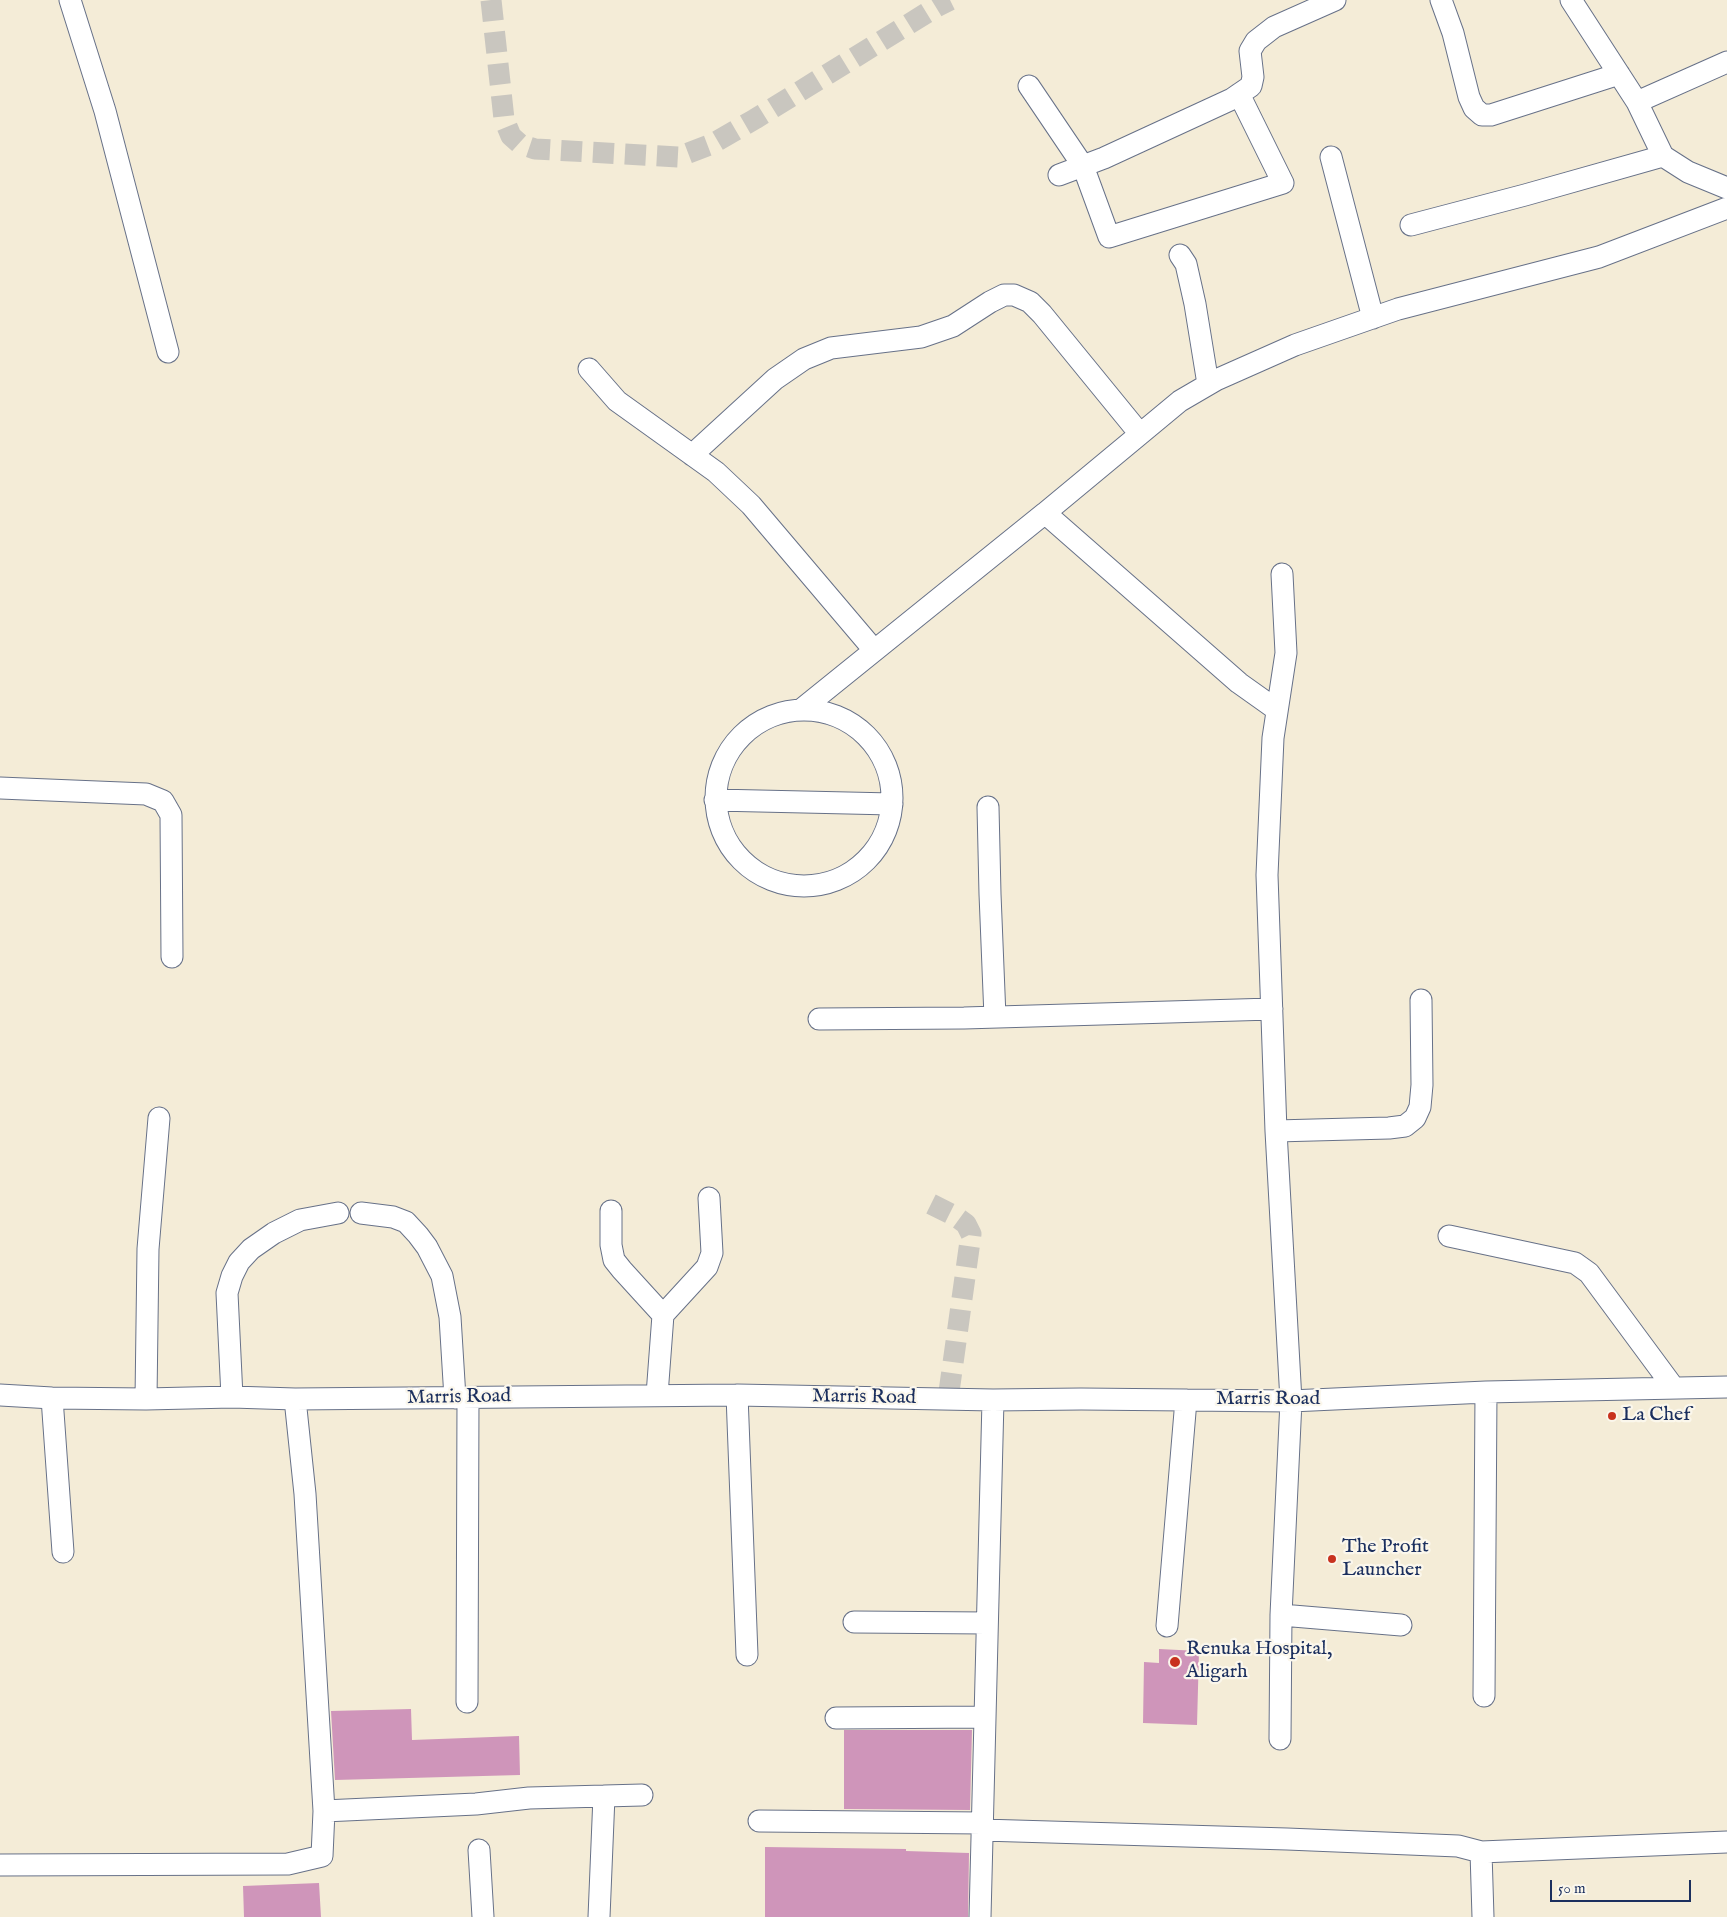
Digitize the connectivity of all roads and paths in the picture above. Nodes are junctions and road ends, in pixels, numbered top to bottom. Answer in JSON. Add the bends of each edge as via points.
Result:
{"nodes":[{"id":1,"x":70,"y":0,"type":"edge"},
{"id":2,"x":1335,"y":0,"type":"edge"},
{"id":3,"x":1441,"y":0,"type":"edge"},
{"id":4,"x":1571,"y":0,"type":"edge"},
{"id":5,"x":1727,"y":62,"type":"edge"},
{"id":6,"x":1619,"y":74,"type":"junction"},
{"id":7,"x":1029,"y":86,"type":"dead end"},
{"id":8,"x":1239,"y":94,"type":"junction"},
{"id":9,"x":1637,"y":102,"type":"junction"},
{"id":10,"x":1663,"y":156,"type":"junction"},
{"id":11,"x":1331,"y":157,"type":"dead end"},
{"id":12,"x":1084,"y":166,"type":"junction"},
{"id":13,"x":1059,"y":175,"type":"dead end"},
{"id":14,"x":1725,"y":186,"type":"edge"},
{"id":15,"x":1727,"y":208,"type":"edge"},
{"id":16,"x":1411,"y":225,"type":"dead end"},
{"id":17,"x":1180,"y":255,"type":"dead end"},
{"id":18,"x":1373,"y":318,"type":"junction"},
{"id":19,"x":168,"y":352,"type":"dead end"},
{"id":20,"x":589,"y":369,"type":"dead end"},
{"id":21,"x":1208,"y":384,"type":"junction"},
{"id":22,"x":1140,"y":434,"type":"junction"},
{"id":23,"x":692,"y":455,"type":"junction"},
{"id":24,"x":1046,"y":513,"type":"junction"},
{"id":25,"x":1282,"y":574,"type":"dead end"},
{"id":26,"x":874,"y":650,"type":"junction"},
{"id":27,"x":802,"y":709,"type":"junction"},
{"id":28,"x":1277,"y":710,"type":"junction"},
{"id":29,"x":0,"y":788,"type":"edge"},
{"id":30,"x":715,"y":800,"type":"junction"},
{"id":31,"x":892,"y":804,"type":"junction"},
{"id":32,"x":988,"y":807,"type":"dead end"},
{"id":33,"x":172,"y":957,"type":"dead end"},
{"id":34,"x":1421,"y":1000,"type":"dead end"},
{"id":35,"x":1272,"y":1009,"type":"junction"},
{"id":36,"x":995,"y":1017,"type":"junction"},
{"id":37,"x":819,"y":1019,"type":"dead end"},
{"id":38,"x":158,"y":1118,"type":"dead end"},
{"id":39,"x":1276,"y":1131,"type":"junction"},
{"id":40,"x":709,"y":1198,"type":"dead end"},
{"id":41,"x":611,"y":1211,"type":"dead end"},
{"id":42,"x":338,"y":1213,"type":"dead end"},
{"id":43,"x":361,"y":1213,"type":"dead end"},
{"id":44,"x":1449,"y":1236,"type":"dead end"},
{"id":45,"x":663,"y":1315,"type":"junction"},
{"id":46,"x":1727,"y":1387,"type":"edge"},
{"id":47,"x":1674,"y":1388,"type":"junction"},
{"id":48,"x":1486,"y":1392,"type":"junction"},
{"id":49,"x":0,"y":1395,"type":"edge"},
{"id":50,"x":657,"y":1395,"type":"junction"},
{"id":51,"x":737,"y":1395,"type":"junction"},
{"id":52,"x":232,"y":1397,"type":"junction"},
{"id":53,"x":52,"y":1398,"type":"junction"},
{"id":54,"x":462,"y":1398,"type":"junction"},
{"id":55,"x":146,"y":1399,"type":"junction"},
{"id":56,"x":295,"y":1399,"type":"junction"},
{"id":57,"x":993,"y":1400,"type":"junction"},
{"id":58,"x":1186,"y":1400,"type":"junction"},
{"id":59,"x":1291,"y":1401,"type":"junction"},
{"id":60,"x":63,"y":1552,"type":"dead end"},
{"id":61,"x":1281,"y":1615,"type":"junction"},
{"id":62,"x":854,"y":1622,"type":"dead end"},
{"id":63,"x":987,"y":1623,"type":"junction"},
{"id":64,"x":1401,"y":1625,"type":"dead end"},
{"id":65,"x":1167,"y":1626,"type":"dead end"},
{"id":66,"x":747,"y":1655,"type":"dead end"},
{"id":67,"x":1484,"y":1696,"type":"dead end"},
{"id":68,"x":467,"y":1702,"type":"dead end"},
{"id":69,"x":984,"y":1717,"type":"junction"},
{"id":70,"x":836,"y":1718,"type":"dead end"},
{"id":71,"x":1280,"y":1739,"type":"dead end"},
{"id":72,"x":642,"y":1795,"type":"dead end"},
{"id":73,"x":604,"y":1796,"type":"junction"},
{"id":74,"x":324,"y":1810,"type":"junction"},
{"id":75,"x":759,"y":1820,"type":"dead end"},
{"id":76,"x":982,"y":1827,"type":"junction"},
{"id":77,"x":1727,"y":1842,"type":"edge"},
{"id":78,"x":479,"y":1850,"type":"dead end"},
{"id":79,"x":1481,"y":1852,"type":"junction"},
{"id":80,"x":0,"y":1865,"type":"edge"},
{"id":81,"x":482,"y":1917,"type":"edge"},
{"id":82,"x":599,"y":1917,"type":"edge"},
{"id":83,"x":980,"y":1917,"type":"edge"},
{"id":84,"x":1483,"y":1917,"type":"edge"}],
"edges":[{"from":1,"to":19,"type":"street","via":[[105,111]]},
{"from":2,"to":8,"type":"street","via":[[1274,27],[1256,41],[1250,51],[1252,86]]},
{"from":3,"to":6,"type":"street","via":[[1474,108],[1482,115],[1491,115]]},
{"from":4,"to":6,"type":"street"},
{"from":5,"to":9,"type":"street"},
{"from":6,"to":9,"type":"street"},
{"from":7,"to":12,"type":"street"},
{"from":8,"to":12,"type":"street"},
{"from":8,"to":12,"type":"street","via":[[1283,182],[1109,237]]},
{"from":9,"to":10,"type":"street"},
{"from":10,"to":14,"type":"street","via":[[1688,172]]},
{"from":10,"to":16,"type":"street"},
{"from":11,"to":18,"type":"street"},
{"from":12,"to":13,"type":"street"},
{"from":15,"to":18,"type":"street","via":[[1599,257]]},
{"from":17,"to":21,"type":"street","via":[[1186,264],[1195,304]]},
{"from":18,"to":21,"type":"street","via":[[1294,345]]},
{"from":20,"to":23,"type":"street","via":[[617,401]]},
{"from":21,"to":22,"type":"street","via":[[1180,401]]},
{"from":22,"to":23,"type":"street","via":[[1042,314],[1030,302],[1014,295],[1004,295],[953,326],[921,337],[831,348],[804,359],[775,379]]},
{"from":22,"to":24,"type":"street"},
{"from":23,"to":26,"type":"street","via":[[716,472],[751,505]]},
{"from":24,"to":26,"type":"street"},
{"from":24,"to":28,"type":"street","via":[[1238,683]]},
{"from":25,"to":28,"type":"street","via":[[1286,653]]},
{"from":26,"to":27,"type":"street"},
{"from":27,"to":30,"type":"street","via":[[768,716],[739,737],[721,766]]},
{"from":27,"to":31,"type":"street","via":[[836,715],[866,734],[886,762],[894,784]]},
{"from":28,"to":35,"type":"street","via":[[1267,874]]},
{"from":29,"to":33,"type":"street","via":[[146,794],[163,801],[171,815]]},
{"from":30,"to":31,"type":"street"},
{"from":30,"to":31,"type":"street","via":[[722,834],[743,863],[772,882],[806,888],[841,880],[869,860],[888,831]]},
{"from":32,"to":36,"type":"street"},
{"from":34,"to":39,"type":"street","via":[[1422,1085],[1420,1107],[1415,1118],[1405,1126],[1389,1128]]},
{"from":35,"to":36,"type":"street"},
{"from":35,"to":39,"type":"street"},
{"from":36,"to":37,"type":"street"},
{"from":38,"to":55,"type":"street","via":[[148,1249]]},
{"from":39,"to":59,"type":"street"},
{"from":40,"to":45,"type":"street","via":[[712,1253],[706,1267]]},
{"from":41,"to":45,"type":"street","via":[[614,1260]]},
{"from":42,"to":52,"type":"street","via":[[300,1220],[251,1249],[240,1262],[227,1293]]},
{"from":43,"to":54,"type":"street","via":[[406,1222],[422,1241],[438,1269],[446,1293]]},
{"from":44,"to":47,"type":"street","via":[[1575,1263],[1589,1273]]},
{"from":45,"to":50,"type":"street"},
{"from":46,"to":47,"type":"street","name":"Marris Road"},
{"from":47,"to":48,"type":"street","name":"Marris Road"},
{"from":48,"to":59,"type":"street","name":"Marris Road"},
{"from":48,"to":67,"type":"street"},
{"from":49,"to":53,"type":"street","name":"Marris Road"},
{"from":50,"to":51,"type":"street","name":"Marris Road"},
{"from":50,"to":54,"type":"street","name":"Marris Road"},
{"from":51,"to":57,"type":"street","name":"Marris Road"},
{"from":51,"to":66,"type":"street"},
{"from":52,"to":55,"type":"street","name":"Marris Road"},
{"from":52,"to":56,"type":"street","name":"Marris Road"},
{"from":53,"to":55,"type":"street","name":"Marris Road"},
{"from":53,"to":60,"type":"street"},
{"from":54,"to":56,"type":"street","name":"Marris Road"},
{"from":54,"to":68,"type":"street"},
{"from":56,"to":74,"type":"street","via":[[305,1494]]},
{"from":57,"to":58,"type":"street","name":"Marris Road"},
{"from":57,"to":63,"type":"street"},
{"from":58,"to":59,"type":"street","name":"Marris Road"},
{"from":58,"to":65,"type":"street"},
{"from":59,"to":61,"type":"street"},
{"from":61,"to":64,"type":"street"},
{"from":61,"to":71,"type":"street"},
{"from":62,"to":63,"type":"street"},
{"from":63,"to":69,"type":"street"},
{"from":69,"to":70,"type":"street"},
{"from":69,"to":76,"type":"street"},
{"from":72,"to":73,"type":"street"},
{"from":73,"to":74,"type":"street"},
{"from":73,"to":82,"type":"street"},
{"from":74,"to":80,"type":"street","via":[[322,1856],[288,1864]]},
{"from":75,"to":76,"type":"street"},
{"from":76,"to":79,"type":"street","via":[[1458,1846]]},
{"from":76,"to":83,"type":"street"},
{"from":77,"to":79,"type":"street"},
{"from":78,"to":81,"type":"street"},
{"from":79,"to":84,"type":"street"}]}
